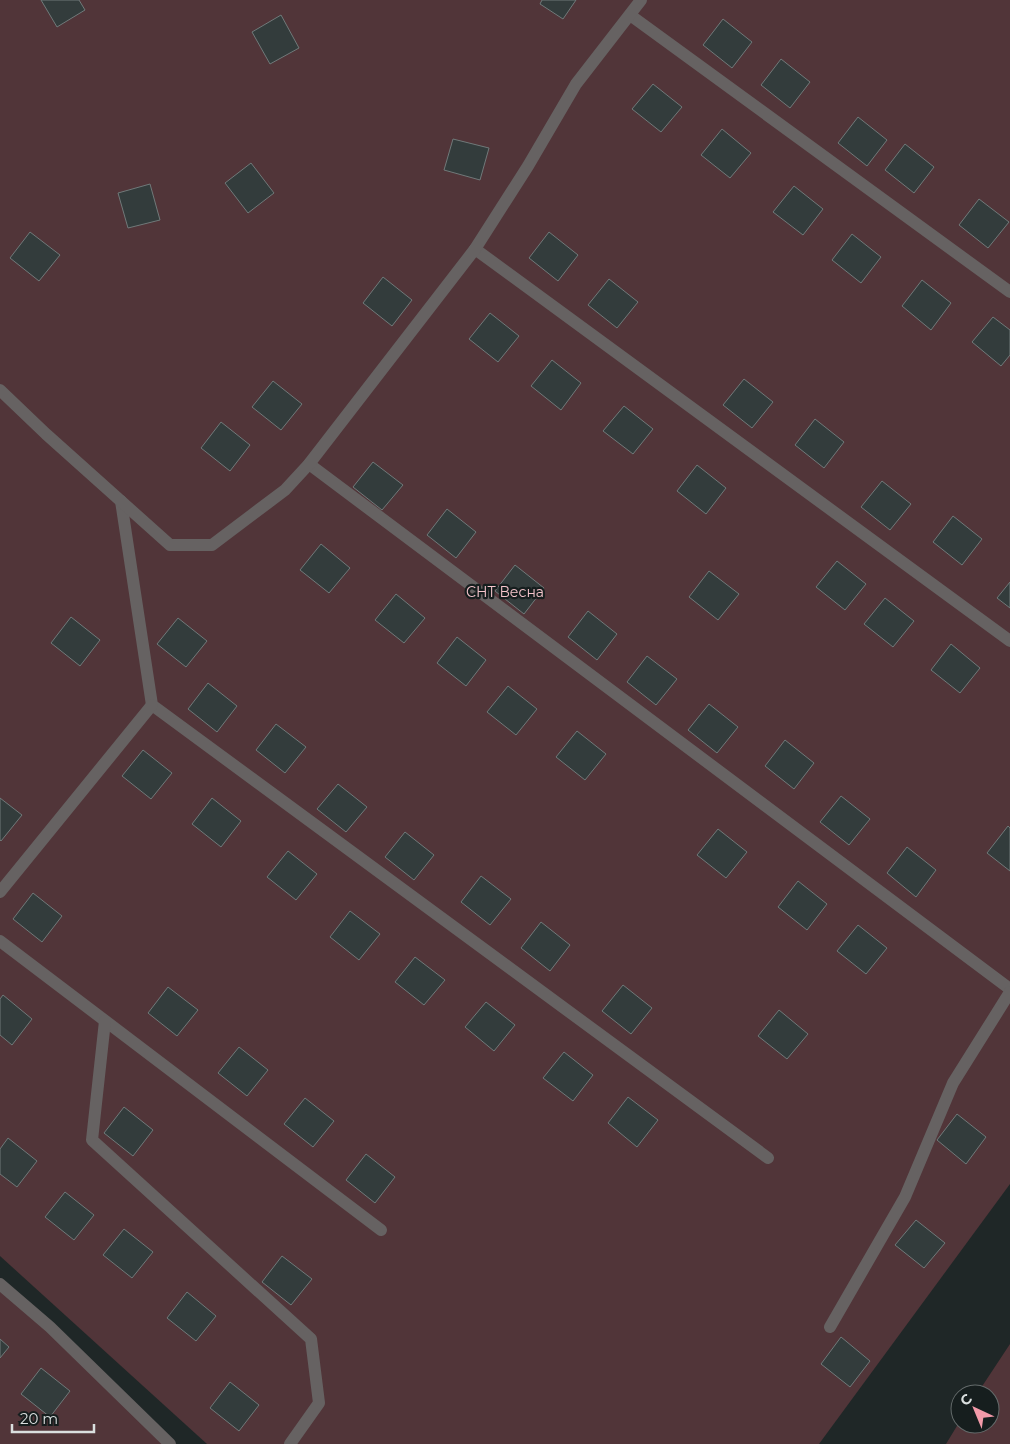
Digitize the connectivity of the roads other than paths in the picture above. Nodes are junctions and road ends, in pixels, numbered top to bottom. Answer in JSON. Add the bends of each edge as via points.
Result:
{"nodes":[{"id":1,"x":641,"y":0,"type":"edge"},
{"id":2,"x":630,"y":15,"type":"junction"},
{"id":3,"x":474,"y":249,"type":"junction"},
{"id":4,"x":1010,"y":292,"type":"edge"},
{"id":5,"x":0,"y":390,"type":"edge"},
{"id":6,"x":309,"y":464,"type":"junction"},
{"id":7,"x":121,"y":501,"type":"junction"},
{"id":8,"x":1010,"y":641,"type":"edge"},
{"id":9,"x":152,"y":705,"type":"junction"},
{"id":10,"x":0,"y":892,"type":"edge"},
{"id":11,"x":0,"y":942,"type":"edge"},
{"id":12,"x":1010,"y":990,"type":"edge"},
{"id":13,"x":105,"y":1021,"type":"junction"},
{"id":14,"x":768,"y":1158,"type":"dead end"},
{"id":15,"x":381,"y":1230,"type":"dead end"},
{"id":16,"x":0,"y":1284,"type":"edge"},
{"id":17,"x":830,"y":1326,"type":"dead end"},
{"id":18,"x":170,"y":1444,"type":"edge"},
{"id":19,"x":290,"y":1444,"type":"edge"}],
"edges":[{"from":1,"to":2,"type":"street"},
{"from":2,"to":3,"type":"street","via":[[576,84]]},
{"from":2,"to":4,"type":"street"},
{"from":3,"to":6,"type":"street"},
{"from":3,"to":8,"type":"street"},
{"from":5,"to":7,"type":"street"},
{"from":6,"to":7,"type":"street","via":[[285,490],[212,545],[170,545]]},
{"from":6,"to":12,"type":"street"},
{"from":7,"to":9,"type":"street"},
{"from":9,"to":10,"type":"street"},
{"from":9,"to":14,"type":"street"},
{"from":11,"to":13,"type":"street"},
{"from":12,"to":17,"type":"street","via":[[953,1083],[905,1197]]},
{"from":13,"to":15,"type":"street"},
{"from":13,"to":19,"type":"street","via":[[92,1140],[311,1339],[319,1403]]},
{"from":16,"to":18,"type":"street","via":[[50,1327]]}]}
